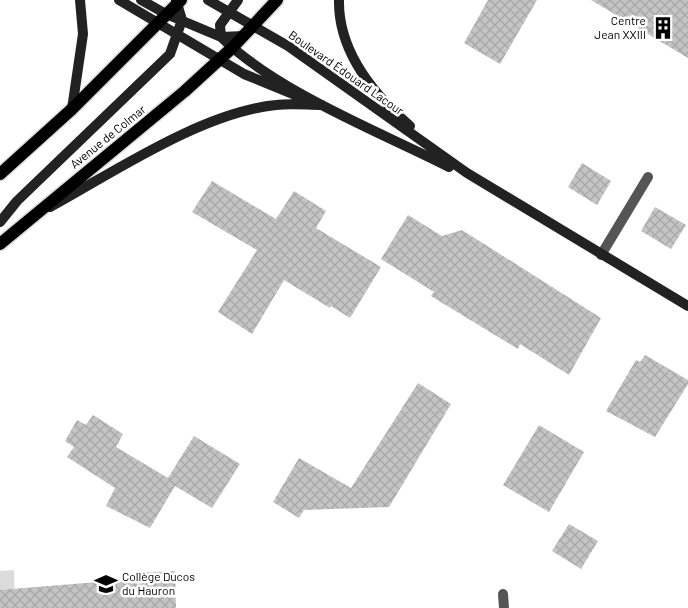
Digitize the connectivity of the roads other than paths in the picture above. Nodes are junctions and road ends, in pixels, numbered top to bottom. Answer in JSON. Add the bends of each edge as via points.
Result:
{"nodes":[{"id":1,"x":80,"y":0,"type":"edge"},
{"id":2,"x":119,"y":0,"type":"edge"},
{"id":3,"x":141,"y":0,"type":"edge"},
{"id":4,"x":208,"y":0,"type":"edge"},
{"id":5,"x":238,"y":0,"type":"edge"},
{"id":6,"x":277,"y":0,"type":"edge"},
{"id":7,"x":339,"y":0,"type":"edge"},
{"id":8,"x":178,"y":1,"type":"edge"},
{"id":9,"x":228,"y":13,"type":"junction"},
{"id":10,"x":162,"y":18,"type":"junction"},
{"id":11,"x":182,"y":20,"type":"junction"},
{"id":12,"x":248,"y":31,"type":"junction"},
{"id":13,"x":178,"y":35,"type":"junction"},
{"id":14,"x":221,"y":37,"type":"junction"},
{"id":15,"x":232,"y":48,"type":"junction"},
{"id":16,"x":220,"y":60,"type":"junction"},
{"id":17,"x":323,"y":105,"type":"junction"},
{"id":18,"x":72,"y":109,"type":"junction"},
{"id":19,"x":467,"y":173,"type":"junction"},
{"id":20,"x":0,"y":174,"type":"edge"},
{"id":21,"x":648,"y":178,"type":"dead end"},
{"id":22,"x":30,"y":219,"type":"junction"},
{"id":23,"x":0,"y":222,"type":"edge"},
{"id":24,"x":0,"y":244,"type":"edge"},
{"id":25,"x":601,"y":255,"type":"junction"},
{"id":26,"x":688,"y":306,"type":"edge"},
{"id":27,"x":503,"y":594,"type":"dead end"},
{"id":28,"x":504,"y":608,"type":"edge"}],
"edges":[{"from":1,"to":18,"type":"main road","via":[[83,34]]},
{"from":2,"to":10,"type":"main road","name":"Boulevard Édouard Lacour"},
{"from":3,"to":10,"type":"main road","name":"Boulevard Édouard Lacour"},
{"from":4,"to":9,"type":"main road","name":"Boulevard Édouard Lacour"},
{"from":5,"to":9,"type":"main road"},
{"from":6,"to":12,"type":"main road","name":"Avenue de Colmar"},
{"from":7,"to":19,"type":"main road","via":[[342,28],[360,73],[393,111]]},
{"from":8,"to":10,"type":"main road"},
{"from":8,"to":11,"type":"main road"},
{"from":9,"to":12,"type":"main road","name":"Boulevard Édouard Lacour"},
{"from":9,"to":14,"type":"main road","via":[[220,25]]},
{"from":10,"to":11,"type":"main road","name":"Boulevard Édouard Lacour"},
{"from":10,"to":13,"type":"main road","name":"Boulevard Édouard Lacour"},
{"from":10,"to":18,"type":"main road"},
{"from":11,"to":13,"type":"main road"},
{"from":11,"to":14,"type":"main road","name":"Boulevard Édouard Lacour"},
{"from":12,"to":14,"type":"main road","name":"Boulevard Édouard Lacour"},
{"from":12,"to":15,"type":"main road","name":"Avenue de Colmar"},
{"from":12,"to":19,"type":"main road","name":"Boulevard Édouard Lacour","via":[[288,46]]},
{"from":13,"to":16,"type":"main road","name":"Boulevard Édouard Lacour"},
{"from":13,"to":23,"type":"main road","via":[[170,54],[17,201]]},
{"from":14,"to":15,"type":"main road","name":"Boulevard Édouard Lacour"},
{"from":15,"to":16,"type":"main road","name":"Avenue de Colmar"},
{"from":15,"to":17,"type":"main road","name":"Boulevard Édouard Lacour"},
{"from":16,"to":17,"type":"main road","name":"Boulevard Édouard Lacour","via":[[262,83]]},
{"from":16,"to":22,"type":"main road","name":"Avenue de Colmar"},
{"from":17,"to":19,"type":"main road","name":"Boulevard Édouard Lacour"},
{"from":17,"to":22,"type":"main road","via":[[276,104],[234,114],[162,144]]},
{"from":18,"to":20,"type":"main road"},
{"from":19,"to":25,"type":"main road","name":"Boulevard Édouard Lacour"},
{"from":21,"to":25,"type":"street"},
{"from":22,"to":24,"type":"main road","name":"Avenue de Colmar"},
{"from":25,"to":26,"type":"main road","name":"Boulevard Édouard Lacour"},
{"from":27,"to":28,"type":"street"}]}
